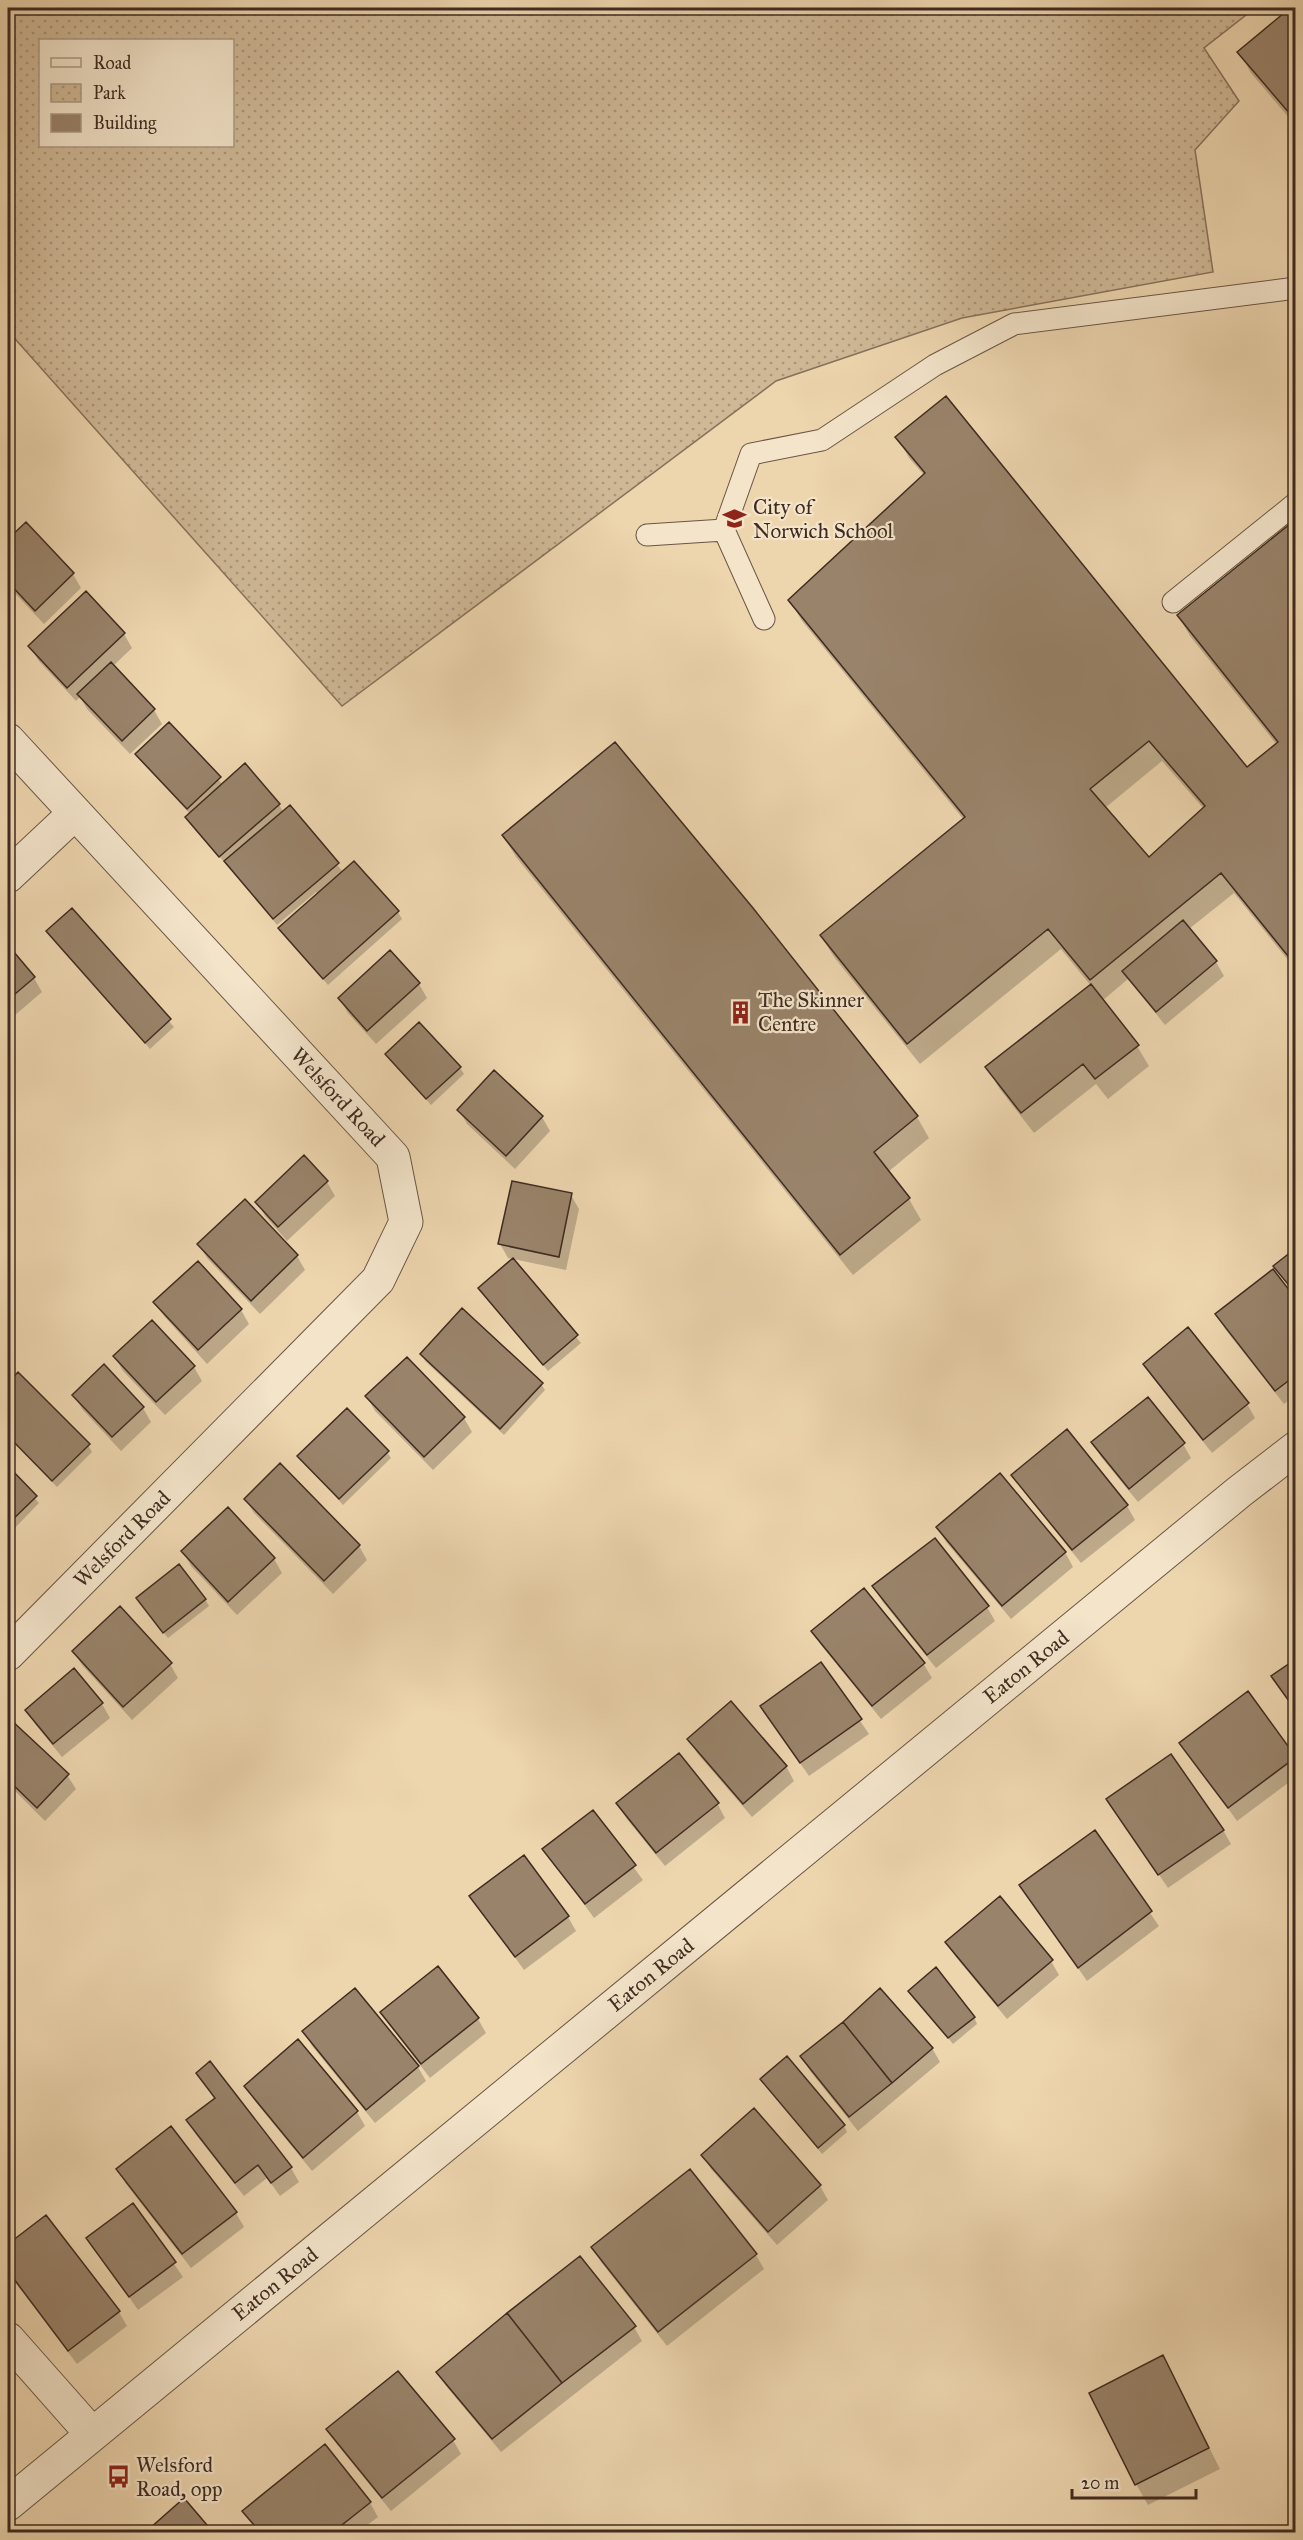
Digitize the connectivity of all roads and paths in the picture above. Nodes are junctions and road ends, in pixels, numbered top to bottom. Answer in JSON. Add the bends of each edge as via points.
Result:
{"nodes":[{"id":1,"x":1296,"y":288,"type":"edge"},
{"id":2,"x":1296,"y":502,"type":"edge"},
{"id":3,"x":724,"y":530,"type":"junction"},
{"id":4,"x":647,"y":535,"type":"dead end"},
{"id":5,"x":1173,"y":602,"type":"dead end"},
{"id":6,"x":764,"y":619,"type":"dead end"},
{"id":7,"x":8,"y":740,"type":"edge"},
{"id":8,"x":75,"y":813,"type":"junction"},
{"id":9,"x":8,"y":876,"type":"edge"},
{"id":10,"x":1296,"y":1448,"type":"edge"},
{"id":11,"x":8,"y":1654,"type":"edge"},
{"id":12,"x":8,"y":2339,"type":"edge"},
{"id":13,"x":92,"y":2434,"type":"junction"},
{"id":14,"x":8,"y":2504,"type":"edge"}],
"edges":[{"from":1,"to":3,"type":"lane","via":[[1014,324],[935,365],[822,440],[751,454]]},
{"from":2,"to":5,"type":"lane"},
{"from":3,"to":4,"type":"lane"},
{"from":3,"to":6,"type":"lane"},
{"from":7,"to":8,"type":"street","name":"Welsford Road"},
{"from":8,"to":9,"type":"street"},
{"from":8,"to":11,"type":"street","name":"Welsford Road","via":[[393,1157],[406,1222],[378,1280]]},
{"from":10,"to":13,"type":"street","name":"Eaton Road"},
{"from":12,"to":13,"type":"street"},
{"from":13,"to":14,"type":"street","name":"Eaton Road"}]}
